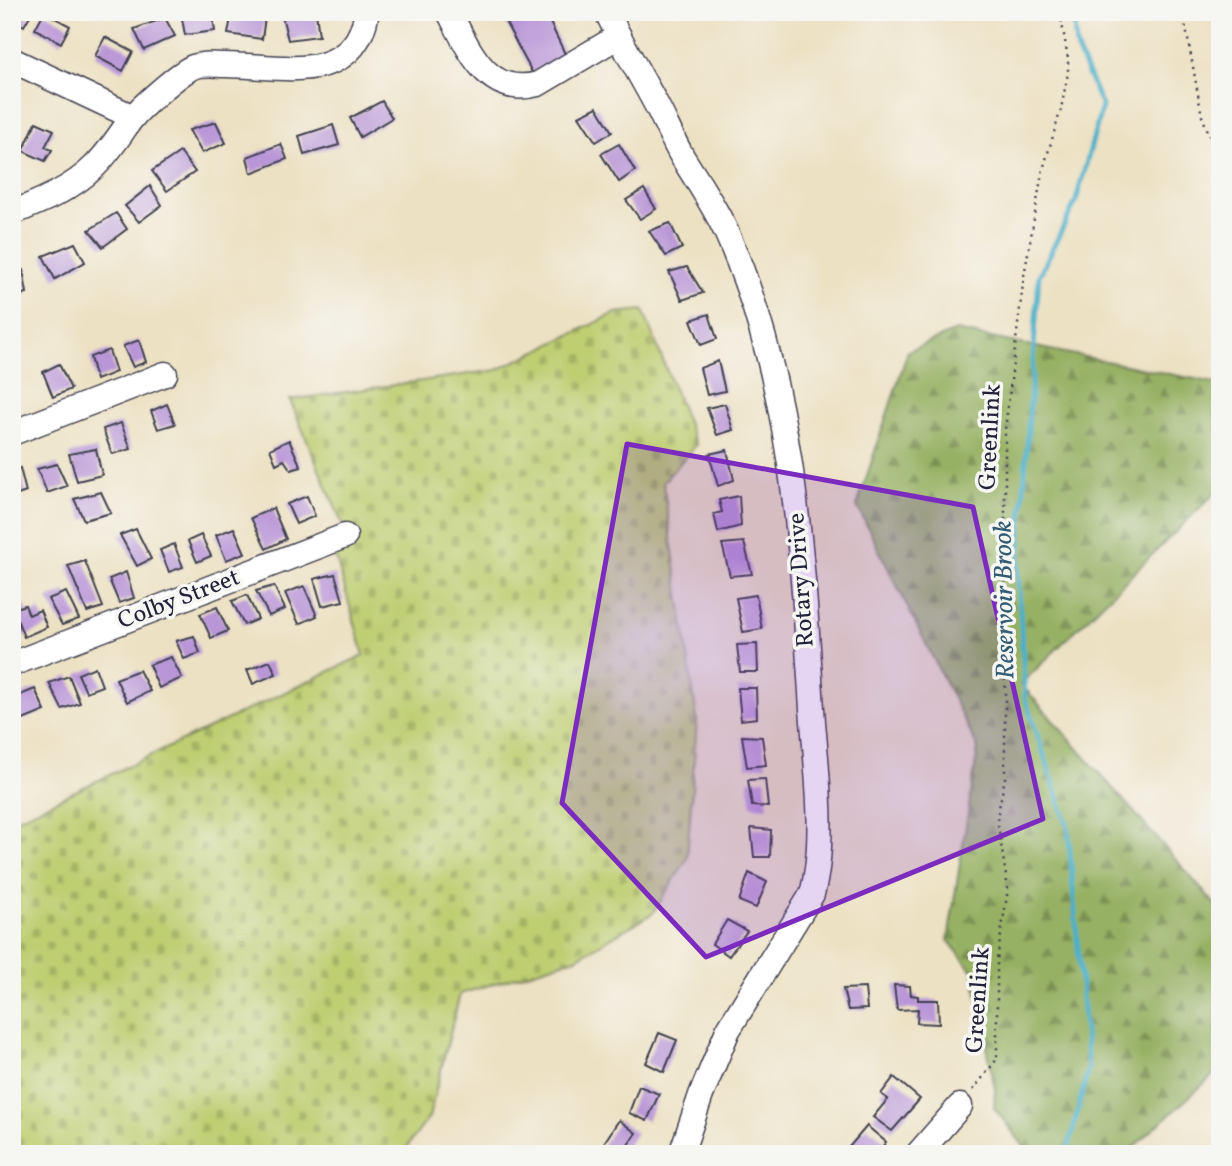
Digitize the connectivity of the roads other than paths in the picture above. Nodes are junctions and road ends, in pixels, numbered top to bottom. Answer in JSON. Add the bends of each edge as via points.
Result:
{"nodes":[{"id":1,"x":367,"y":12,"type":"edge"},
{"id":2,"x":449,"y":12,"type":"edge"},
{"id":3,"x":607,"y":12,"type":"edge"},
{"id":4,"x":619,"y":36,"type":"junction"},
{"id":5,"x":12,"y":61,"type":"edge"},
{"id":6,"x":133,"y":117,"type":"junction"},
{"id":7,"x":12,"y":213,"type":"edge"},
{"id":8,"x":165,"y":374,"type":"dead end"},
{"id":9,"x":12,"y":433,"type":"edge"},
{"id":10,"x":345,"y":536,"type":"dead end"},
{"id":11,"x":12,"y":664,"type":"edge"},
{"id":12,"x":960,"y":1106,"type":"road end"},
{"id":13,"x":681,"y":1154,"type":"edge"},
{"id":14,"x":918,"y":1154,"type":"edge"}],
"edges":[{"from":1,"to":6,"type":"street","via":[[353,44],[330,63],[300,70],[200,65],[177,77]]},
{"from":2,"to":4,"type":"street","via":[[477,63],[506,85],[524,88]]},
{"from":3,"to":4,"type":"street","name":"Rotary Drive"},
{"from":4,"to":13,"type":"street","name":"Rotary Drive","via":[[723,224],[757,317],[797,505],[817,792],[817,871],[812,894],[728,1030]]},
{"from":5,"to":6,"type":"street"},
{"from":6,"to":7,"type":"street","via":[[110,150],[79,180]]},
{"from":8,"to":9,"type":"street"},
{"from":10,"to":11,"type":"street","name":"Colby Street"},
{"from":12,"to":14,"type":"street"}]}
